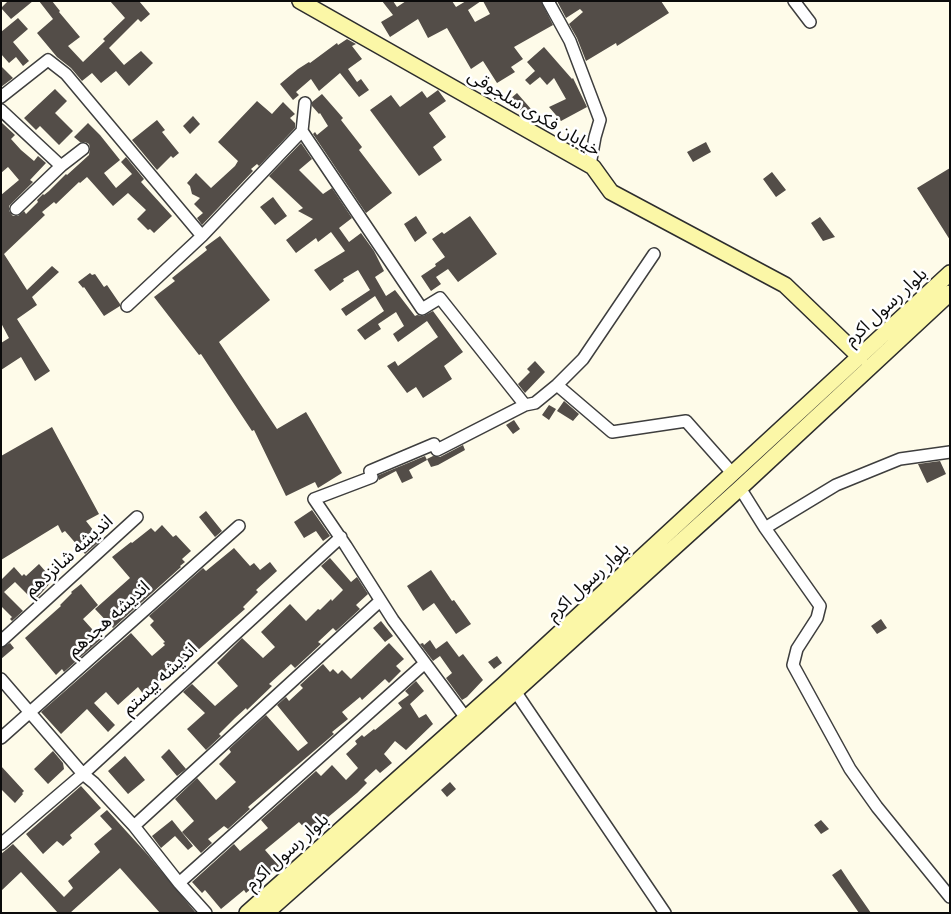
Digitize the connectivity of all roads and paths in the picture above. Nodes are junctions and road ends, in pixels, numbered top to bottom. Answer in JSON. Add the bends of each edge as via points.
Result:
{"nodes":[{"id":1,"x":300,"y":1,"type":"edge"},
{"id":2,"x":548,"y":1,"type":"edge"},
{"id":3,"x":794,"y":1,"type":"edge"},
{"id":4,"x":810,"y":22,"type":"dead end"},
{"id":5,"x":1,"y":97,"type":"edge"},
{"id":6,"x":305,"y":103,"type":"dead end"},
{"id":7,"x":1,"y":110,"type":"edge"},
{"id":8,"x":302,"y":131,"type":"junction"},
{"id":9,"x":83,"y":149,"type":"dead end"},
{"id":10,"x":590,"y":165,"type":"junction"},
{"id":11,"x":61,"y":166,"type":"junction"},
{"id":12,"x":16,"y":209,"type":"dead end"},
{"id":13,"x":202,"y":236,"type":"junction"},
{"id":14,"x":654,"y":254,"type":"dead end"},
{"id":15,"x":950,"y":274,"type":"edge"},
{"id":16,"x":950,"y":293,"type":"edge"},
{"id":17,"x":127,"y":306,"type":"dead end"},
{"id":18,"x":860,"y":357,"type":"junction"},
{"id":19,"x":557,"y":385,"type":"junction"},
{"id":20,"x":526,"y":405,"type":"junction"},
{"id":21,"x":950,"y":452,"type":"edge"},
{"id":22,"x":733,"y":474,"type":"junction"},
{"id":23,"x":740,"y":488,"type":"junction"},
{"id":24,"x":137,"y":518,"type":"dead end"},
{"id":25,"x":239,"y":526,"type":"dead end"},
{"id":26,"x":765,"y":528,"type":"junction"},
{"id":27,"x":340,"y":537,"type":"junction"},
{"id":28,"x":380,"y":601,"type":"junction"},
{"id":29,"x":1,"y":641,"type":"edge"},
{"id":30,"x":425,"y":663,"type":"junction"},
{"id":31,"x":1,"y":680,"type":"edge"},
{"id":32,"x":514,"y":691,"type":"junction"},
{"id":33,"x":30,"y":712,"type":"junction"},
{"id":34,"x":466,"y":718,"type":"junction"},
{"id":35,"x":1,"y":738,"type":"edge"},
{"id":36,"x":84,"y":774,"type":"junction"},
{"id":37,"x":134,"y":826,"type":"junction"},
{"id":38,"x":1,"y":844,"type":"edge"},
{"id":39,"x":179,"y":883,"type":"junction"},
{"id":40,"x":950,"y":897,"type":"edge"},
{"id":41,"x":206,"y":913,"type":"edge"},
{"id":42,"x":248,"y":913,"type":"edge"},
{"id":43,"x":266,"y":913,"type":"edge"},
{"id":44,"x":664,"y":913,"type":"edge"}],
"edges":[{"from":1,"to":10,"type":"main road","name":"خیابان فکری سلجوقی"},
{"from":2,"to":10,"type":"street","via":[[570,41],[600,120]]},
{"from":3,"to":4,"type":"street"},
{"from":5,"to":13,"type":"street","via":[[48,60],[66,74]]},
{"from":6,"to":8,"type":"street"},
{"from":7,"to":11,"type":"street"},
{"from":8,"to":13,"type":"street"},
{"from":8,"to":20,"type":"street","via":[[422,309],[440,298]]},
{"from":9,"to":11,"type":"street"},
{"from":10,"to":18,"type":"main road","name":"خیابان فکری سلجوقی","via":[[611,192],[785,285]]},
{"from":11,"to":12,"type":"street"},
{"from":13,"to":17,"type":"street"},
{"from":14,"to":19,"type":"street","via":[[583,359]]},
{"from":15,"to":18,"type":"main road","name":"بلوار رسول اکرم"},
{"from":16,"to":23,"type":"main road","name":"بلوار رسول اکرم"},
{"from":18,"to":22,"type":"main road","name":"بلوار رسول اکرم"},
{"from":19,"to":20,"type":"street","via":[[535,403]]},
{"from":19,"to":22,"type":"street","via":[[612,432],[686,421]]},
{"from":20,"to":27,"type":"street","via":[[437,450],[434,444],[370,471],[372,477],[314,499]]},
{"from":21,"to":26,"type":"street","via":[[900,459],[836,485]]},
{"from":22,"to":34,"type":"main road","name":"بلوار رسول اکرم"},
{"from":23,"to":26,"type":"street"},
{"from":23,"to":32,"type":"main road","name":"بلوار رسول اکرم"},
{"from":24,"to":29,"type":"street","name":"اندیشه شانزدهم"},
{"from":25,"to":33,"type":"street","name":"اندیشه هجدهم"},
{"from":26,"to":40,"type":"street","via":[[820,606],[817,618],[797,649],[793,665],[850,769]]},
{"from":27,"to":28,"type":"street"},
{"from":27,"to":36,"type":"street","name":"اندیشه بیستم"},
{"from":28,"to":30,"type":"street"},
{"from":28,"to":37,"type":"street"},
{"from":30,"to":34,"type":"street"},
{"from":30,"to":39,"type":"street"},
{"from":31,"to":33,"type":"street"},
{"from":32,"to":43,"type":"main road","name":"بلوار رسول اکرم"},
{"from":32,"to":44,"type":"street"},
{"from":33,"to":35,"type":"street","name":"اندیشه هجدهم"},
{"from":33,"to":36,"type":"street"},
{"from":34,"to":42,"type":"main road","name":"بلوار رسول اکرم"},
{"from":36,"to":37,"type":"street"},
{"from":36,"to":38,"type":"street","name":"اندیشه بیستم"},
{"from":37,"to":39,"type":"street"},
{"from":39,"to":41,"type":"street"}]}
